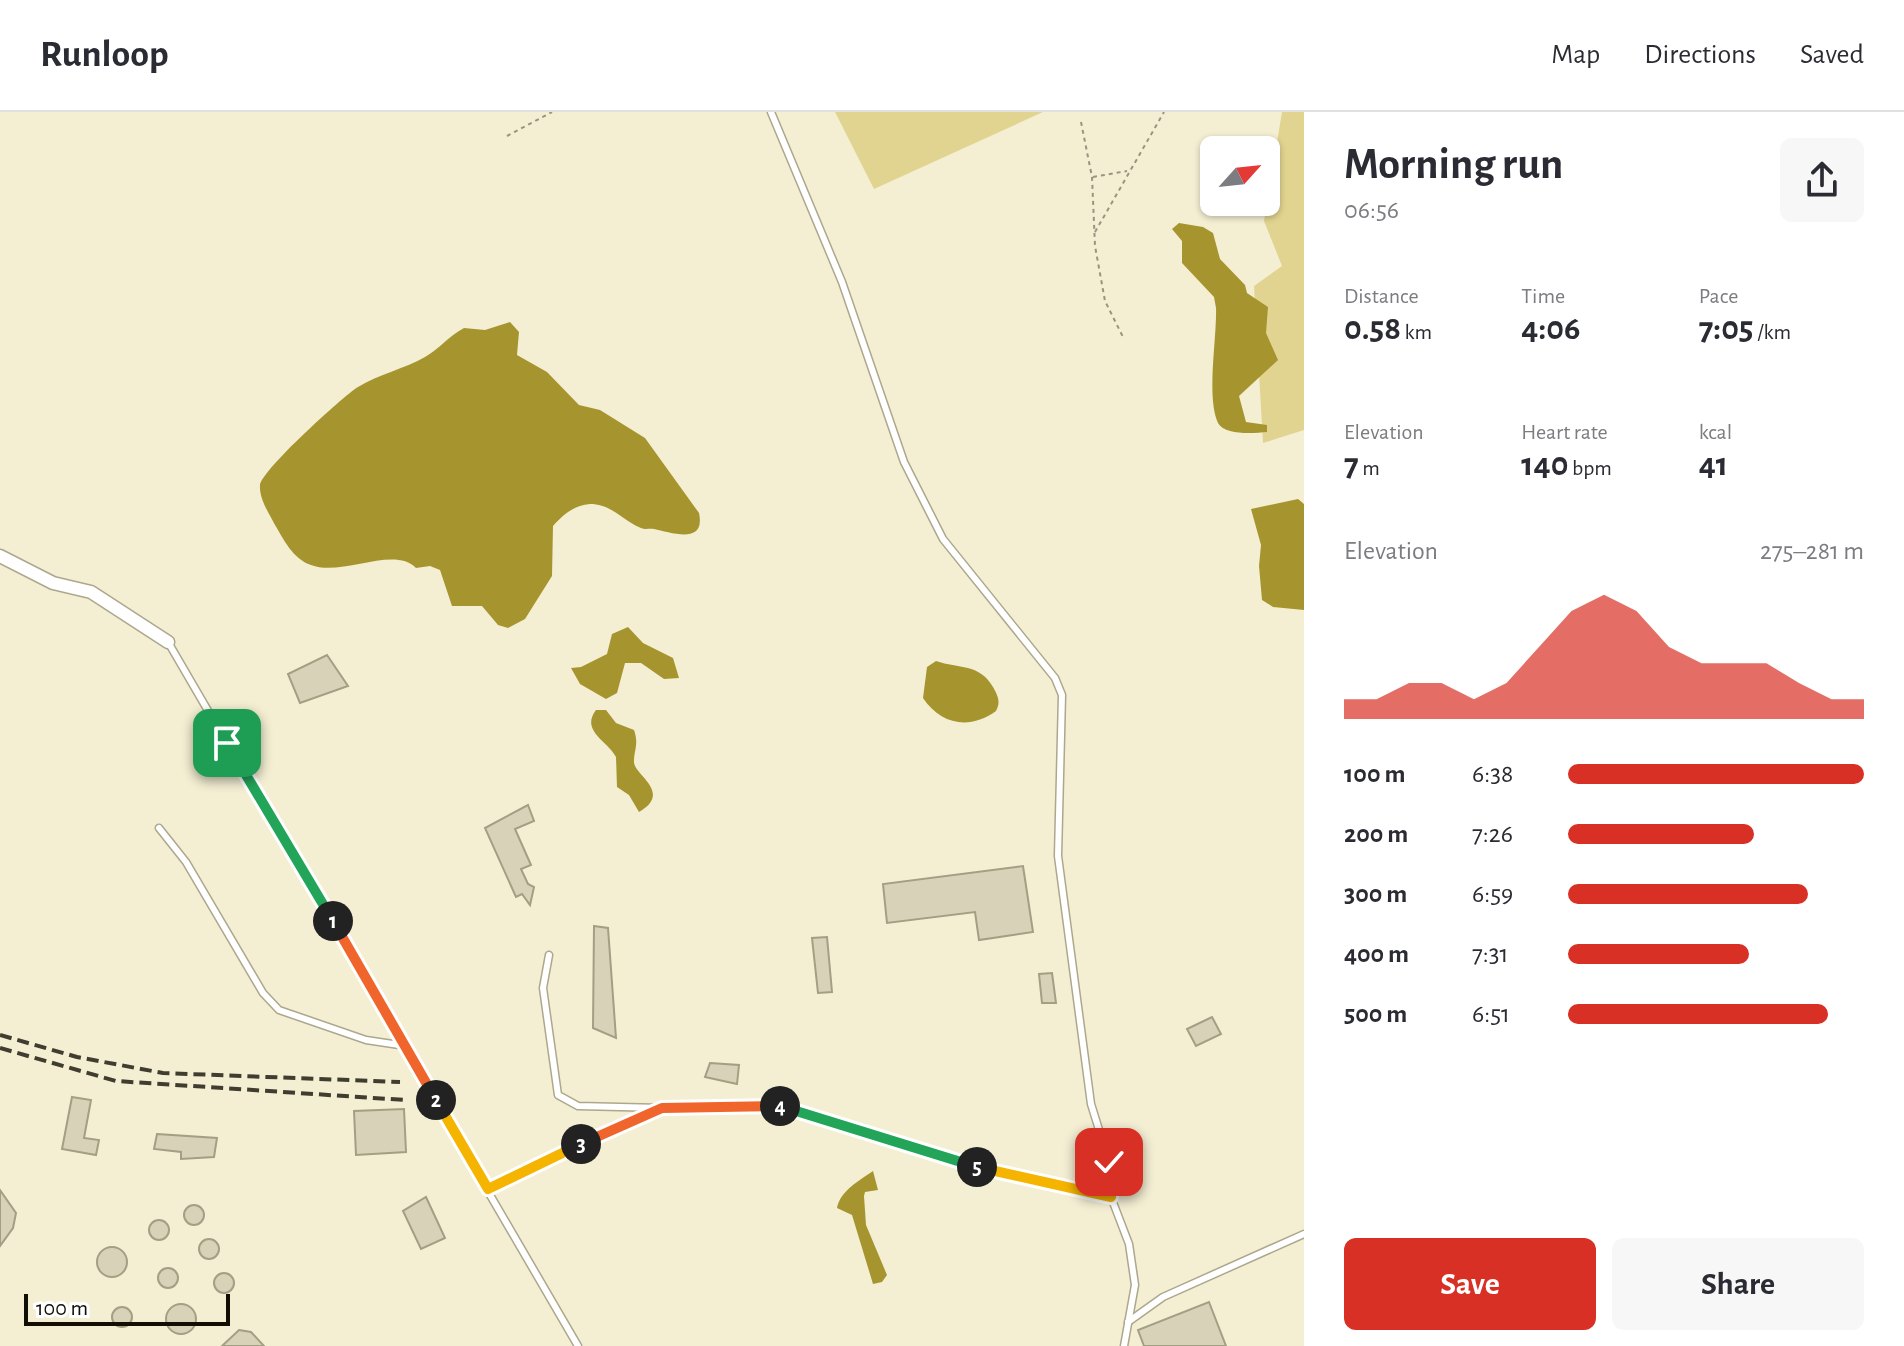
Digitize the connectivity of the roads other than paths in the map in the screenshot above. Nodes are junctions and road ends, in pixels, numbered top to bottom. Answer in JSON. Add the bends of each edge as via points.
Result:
{"nodes":[{"id":1,"x":771,"y":112,"type":"edge"},
{"id":2,"x":0,"y":556,"type":"edge"},
{"id":3,"x":168,"y":642,"type":"joint"},
{"id":4,"x":159,"y":828,"type":"dead end"},
{"id":5,"x":549,"y":955,"type":"dead end"},
{"id":6,"x":406,"y":1046,"type":"junction"},
{"id":7,"x":662,"y":1108,"type":"junction"},
{"id":8,"x":488,"y":1189,"type":"junction"},
{"id":9,"x":1111,"y":1197,"type":"junction"},
{"id":10,"x":1304,"y":1234,"type":"edge"},
{"id":11,"x":1128,"y":1322,"type":"junction"},
{"id":12,"x":578,"y":1346,"type":"edge"},
{"id":13,"x":1124,"y":1346,"type":"edge"}],
"edges":[{"from":1,"to":9,"type":"lane","via":[[842,282],[904,462],[943,539],[1055,678],[1062,695],[1058,856],[1091,1104],[1109,1162]]},
{"from":2,"to":3,"type":"street","via":[[53,583],[91,592]]},
{"from":3,"to":6,"type":"lane"},
{"from":4,"to":6,"type":"lane","via":[[279,1010],[366,1040]]},
{"from":5,"to":7,"type":"lane","via":[[543,988],[558,1095],[578,1106]]},
{"from":6,"to":8,"type":"lane"},
{"from":7,"to":8,"type":"lane"},
{"from":7,"to":9,"type":"lane","via":[[773,1104],[943,1159]]},
{"from":8,"to":12,"type":"lane"},
{"from":9,"to":11,"type":"lane","via":[[1129,1244],[1135,1285]]},
{"from":10,"to":11,"type":"lane","via":[[1163,1297]]},
{"from":11,"to":13,"type":"lane"}]}
